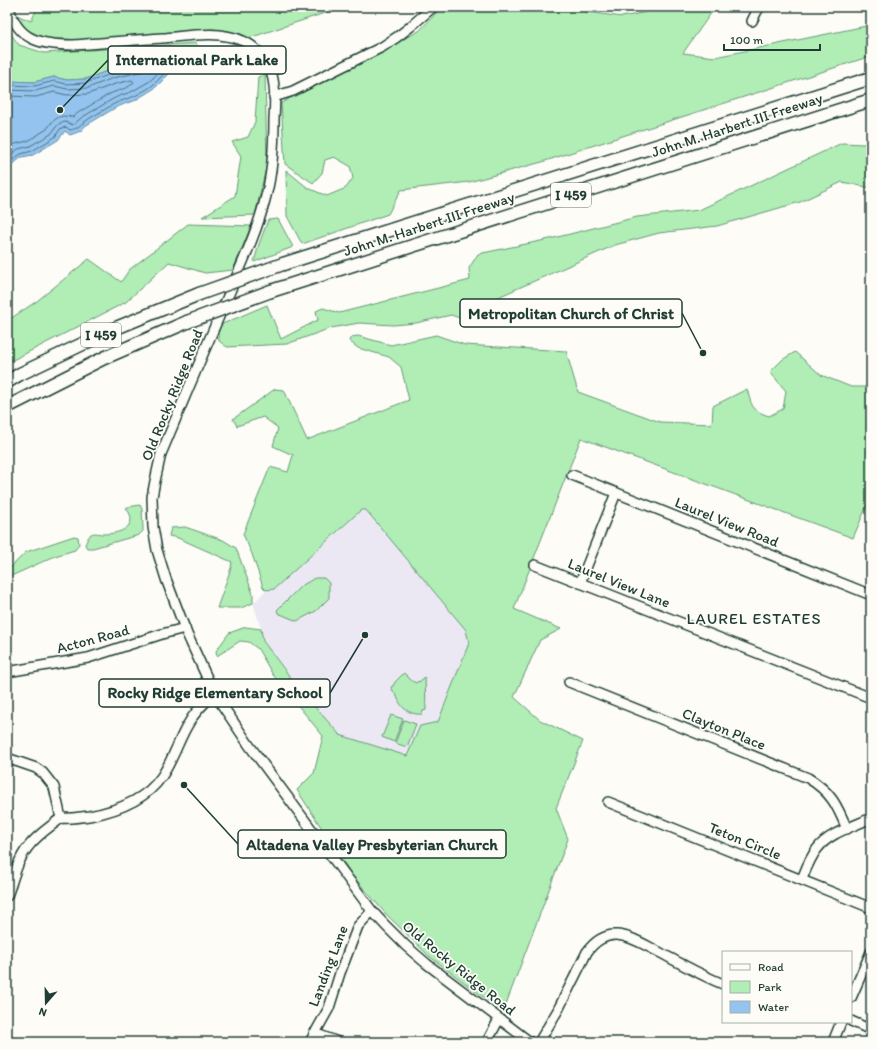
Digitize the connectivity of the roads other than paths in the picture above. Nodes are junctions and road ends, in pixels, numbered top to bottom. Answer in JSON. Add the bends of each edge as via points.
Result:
{"nodes":[{"id":1,"x":9,"y":7,"type":"edge"},
{"id":2,"x":433,"y":7,"type":"edge"},
{"id":3,"x":760,"y":7,"type":"edge"},
{"id":4,"x":752,"y":22,"type":"dead end"},
{"id":5,"x":871,"y":78,"type":"edge"},
{"id":6,"x":274,"y":97,"type":"junction"},
{"id":7,"x":871,"y":100,"type":"edge"},
{"id":8,"x":7,"y":382,"type":"edge"},
{"id":9,"x":7,"y":407,"type":"edge"},
{"id":10,"x":572,"y":475,"type":"dead end"},
{"id":11,"x":616,"y":493,"type":"junction"},
{"id":12,"x":535,"y":565,"type":"dead end"},
{"id":13,"x":580,"y":583,"type":"junction"},
{"id":14,"x":871,"y":595,"type":"edge"},
{"id":15,"x":185,"y":628,"type":"junction"},
{"id":16,"x":7,"y":672,"type":"edge"},
{"id":17,"x":569,"y":682,"type":"dead end"},
{"id":18,"x":214,"y":693,"type":"junction"},
{"id":19,"x":871,"y":698,"type":"edge"},
{"id":20,"x":7,"y":758,"type":"edge"},
{"id":21,"x":608,"y":802,"type":"dead end"},
{"id":22,"x":62,"y":818,"type":"junction"},
{"id":23,"x":871,"y":818,"type":"edge"},
{"id":24,"x":847,"y":829,"type":"junction"},
{"id":25,"x":802,"y":880,"type":"junction"},
{"id":26,"x":7,"y":896,"type":"edge"},
{"id":27,"x":871,"y":908,"type":"edge"},
{"id":28,"x":372,"y":911,"type":"junction"},
{"id":29,"x":871,"y":952,"type":"edge"},
{"id":30,"x":722,"y":984,"type":"edge"},
{"id":31,"x":852,"y":996,"type":"edge"},
{"id":32,"x":499,"y":1019,"type":"junction"},
{"id":33,"x":852,"y":1021,"type":"edge"},
{"id":34,"x":841,"y":1023,"type":"edge"},
{"id":35,"x":871,"y":1030,"type":"edge"},
{"id":36,"x":312,"y":1038,"type":"edge"},
{"id":37,"x":338,"y":1042,"type":"edge"},
{"id":38,"x":487,"y":1042,"type":"edge"},
{"id":39,"x":530,"y":1042,"type":"edge"},
{"id":40,"x":539,"y":1042,"type":"edge"},
{"id":41,"x":833,"y":1042,"type":"edge"}],
"edges":[{"from":1,"to":6,"type":"street","name":"Old Rocky Ridge Road","via":[[15,24],[23,33],[35,40],[54,45],[203,35],[236,38],[250,45],[264,57],[270,69]]},
{"from":2,"to":6,"type":"street","via":[[406,31],[382,47],[293,91]]},
{"from":3,"to":4,"type":"street"},
{"from":5,"to":8,"type":"highway","name":"John M. Harbert III Freeway","number":"I 459","bridge":true,"via":[[282,264],[116,328]]},
{"from":6,"to":15,"type":"street","name":"Old Rocky Ridge Road","via":[[272,161],[262,211],[161,454],[152,497],[157,550]]},
{"from":7,"to":9,"type":"highway","name":"John M. Harbert III Freeway","number":"I 459","bridge":true,"via":[[271,291],[187,322],[104,358]]},
{"from":10,"to":11,"type":"street","name":"Laurel View Road"},
{"from":11,"to":13,"type":"street"},
{"from":11,"to":14,"type":"street","name":"Laurel View Road"},
{"from":12,"to":13,"type":"street","name":"Laurel View Lane"},
{"from":13,"to":19,"type":"street","name":"Laurel View Lane"},
{"from":15,"to":16,"type":"street","name":"Acton Road","via":[[88,658]]},
{"from":15,"to":18,"type":"street","name":"Old Rocky Ridge Road"},
{"from":17,"to":24,"type":"street","name":"Clayton Place","via":[[808,778],[832,799]]},
{"from":18,"to":22,"type":"street","via":[[190,721],[171,761],[151,788],[126,805],[106,813]]},
{"from":18,"to":28,"type":"street","name":"Old Rocky Ridge Road","via":[[249,745]]},
{"from":20,"to":22,"type":"street","via":[[44,773],[54,787]]},
{"from":21,"to":25,"type":"street","name":"Teton Circle"},
{"from":22,"to":26,"type":"street","via":[[42,832],[28,847]]},
{"from":23,"to":24,"type":"street"},
{"from":24,"to":25,"type":"street","via":[[818,847]]},
{"from":25,"to":27,"type":"street","name":"Teton Circle"},
{"from":28,"to":32,"type":"street","name":"Old Rocky Ridge Road","via":[[427,964]]},
{"from":28,"to":36,"type":"street","name":"Landing Lane","via":[[358,926],[329,1008]]},
{"from":29,"to":31,"type":"street"},
{"from":30,"to":40,"type":"street","via":[[633,939],[616,935],[606,937],[595,942],[587,952]]},
{"from":32,"to":38,"type":"street"},
{"from":32,"to":39,"type":"street","name":"Old Rocky Ridge Road"},
{"from":33,"to":35,"type":"street"},
{"from":34,"to":41,"type":"street"},
{"from":36,"to":37,"type":"street","name":"Landing Lane"}]}
